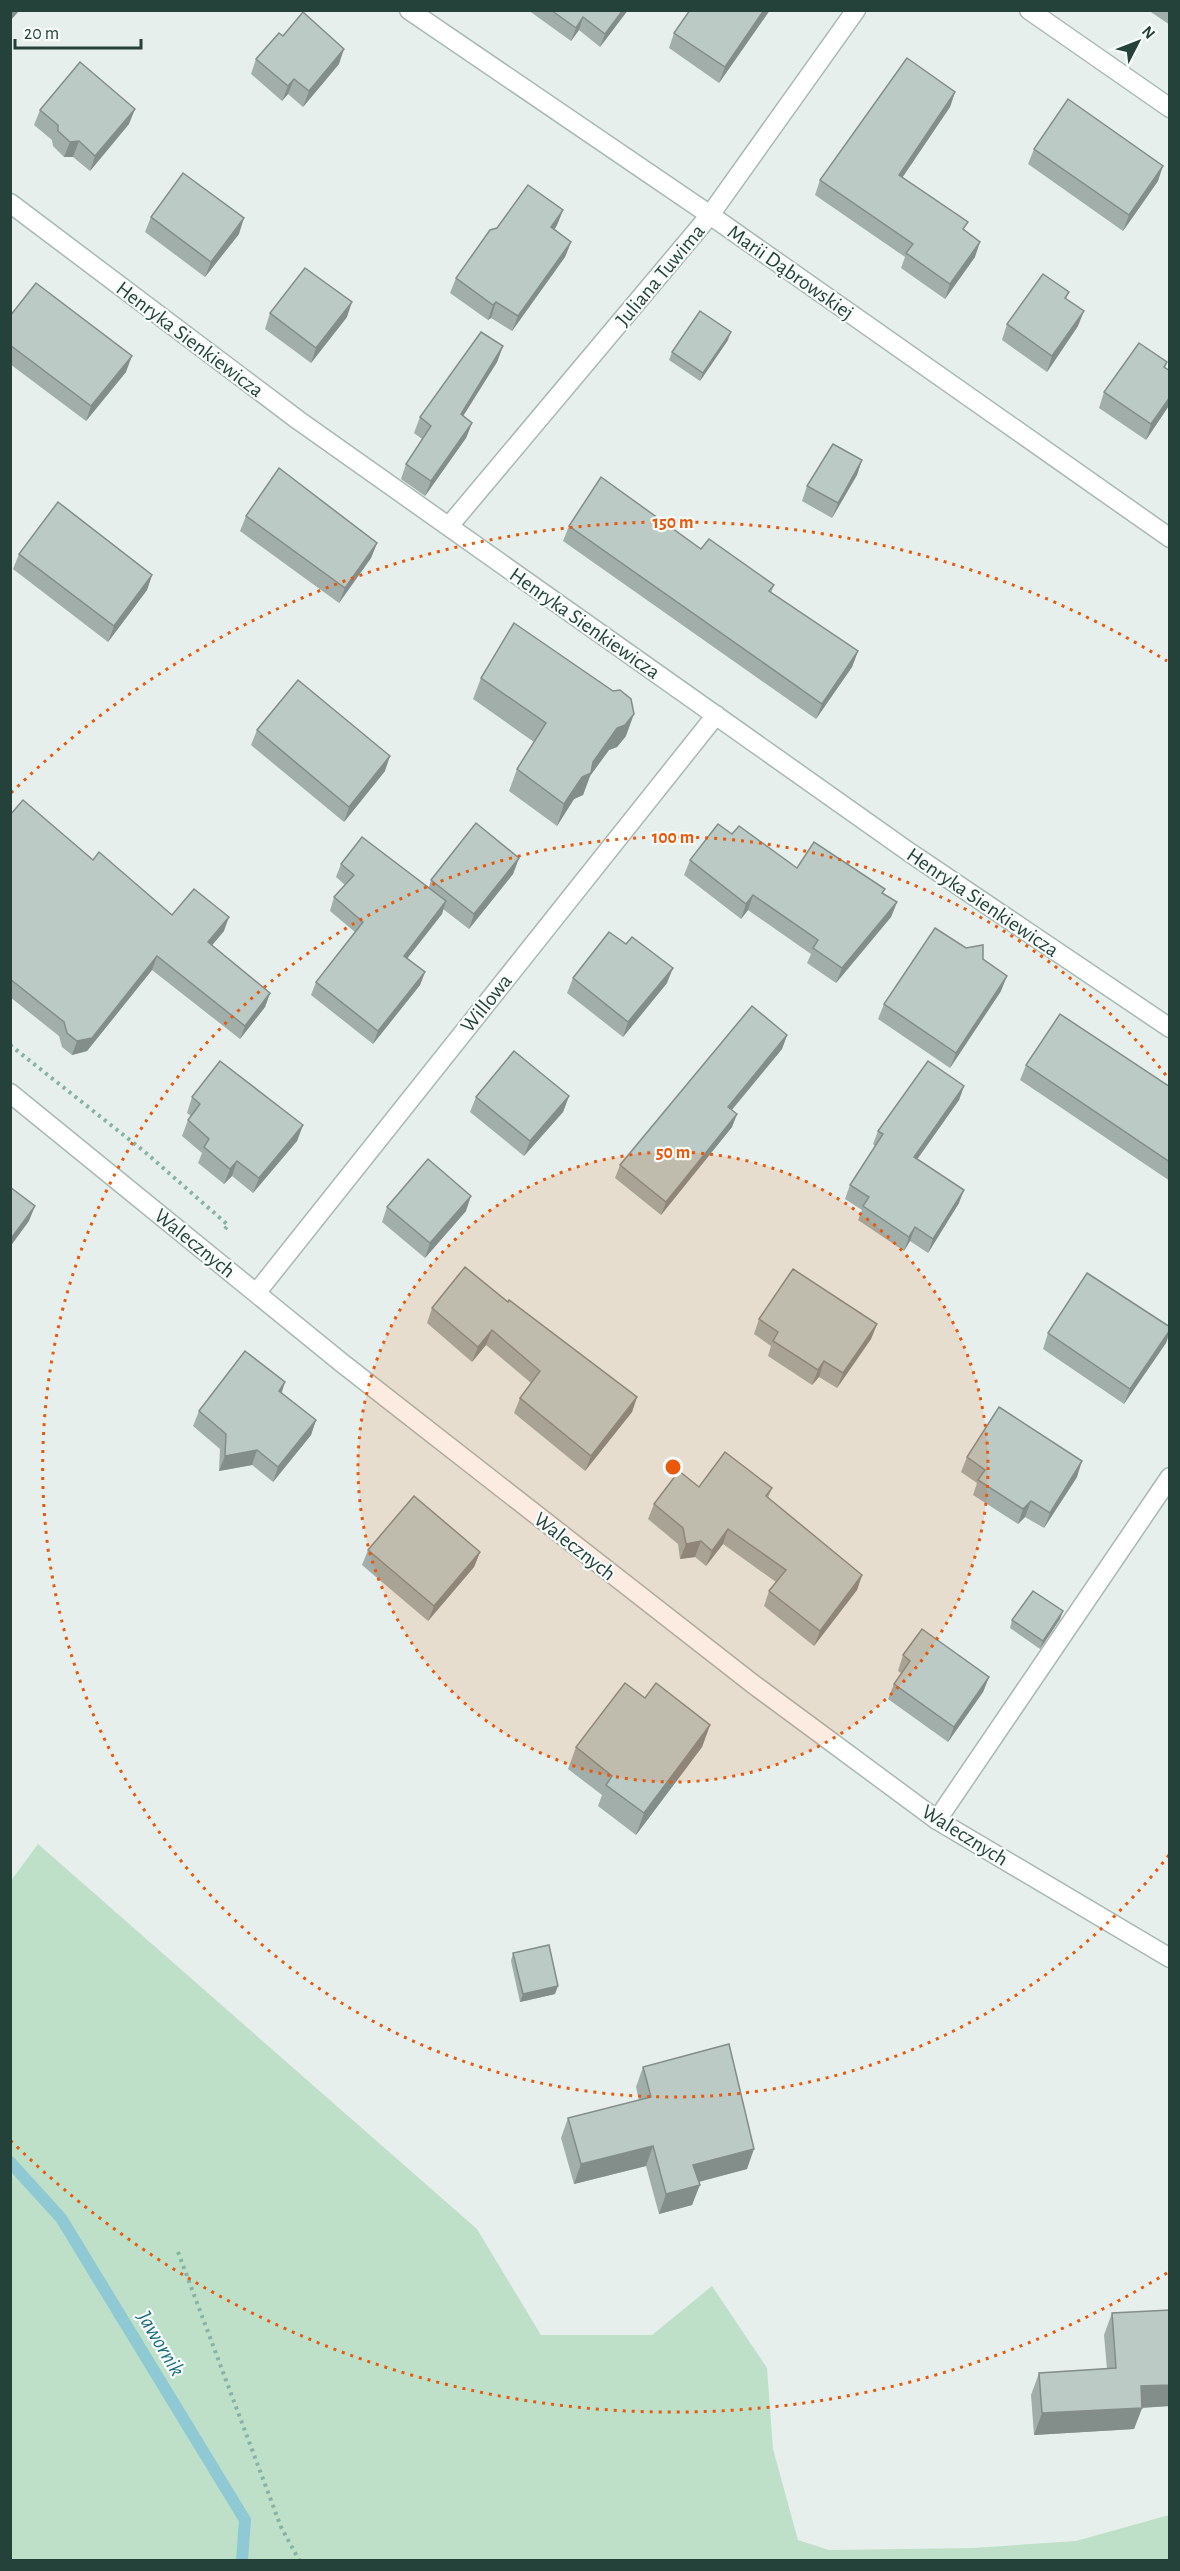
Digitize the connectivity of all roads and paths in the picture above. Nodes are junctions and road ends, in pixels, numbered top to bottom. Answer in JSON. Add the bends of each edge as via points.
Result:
{"nodes":[{"id":1,"x":409,"y":10,"type":"edge"},
{"id":2,"x":856,"y":10,"type":"edge"},
{"id":3,"x":1029,"y":10,"type":"edge"},
{"id":4,"x":1170,"y":108,"type":"edge"},
{"id":5,"x":10,"y":203,"type":"edge"},
{"id":6,"x":710,"y":215,"type":"junction"},
{"id":7,"x":448,"y":526,"type":"junction"},
{"id":8,"x":1170,"y":538,"type":"edge"},
{"id":9,"x":716,"y":715,"type":"junction"},
{"id":10,"x":1170,"y":1028,"type":"edge"},
{"id":11,"x":10,"y":1045,"type":"edge"},
{"id":12,"x":10,"y":1092,"type":"edge"},
{"id":13,"x":222,"y":1232,"type":"dead end"},
{"id":14,"x":257,"y":1292,"type":"junction"},
{"id":15,"x":1170,"y":1477,"type":"edge"},
{"id":16,"x":937,"y":1820,"type":"junction"},
{"id":17,"x":1170,"y":1958,"type":"edge"},
{"id":18,"x":178,"y":2252,"type":"dead end"},
{"id":19,"x":299,"y":2560,"type":"edge"}],
"edges":[{"from":1,"to":6,"type":"street","name":"Marii Dąbrowskiej"},
{"from":2,"to":6,"type":"street","name":"Juliana Tuwima"},
{"from":3,"to":4,"type":"street"},
{"from":5,"to":7,"type":"street","name":"Henryka Sienkiewicza","via":[[298,420]]},
{"from":6,"to":7,"type":"street","name":"Juliana Tuwima"},
{"from":6,"to":8,"type":"street","name":"Marii Dąbrowskiej"},
{"from":7,"to":9,"type":"street","name":"Henryka Sienkiewicza"},
{"from":9,"to":10,"type":"street","name":"Henryka Sienkiewicza","via":[[909,852]]},
{"from":9,"to":14,"type":"street","name":"Willowa"},
{"from":11,"to":13,"type":"path","via":[[145,1152],[228,1225]]},
{"from":12,"to":14,"type":"street","name":"Walecznych"},
{"from":14,"to":16,"type":"street","name":"Walecznych","via":[[753,1684]]},
{"from":15,"to":16,"type":"street"},
{"from":16,"to":17,"type":"street","name":"Walecznych"},
{"from":18,"to":19,"type":"path","via":[[281,2527]]}]}
